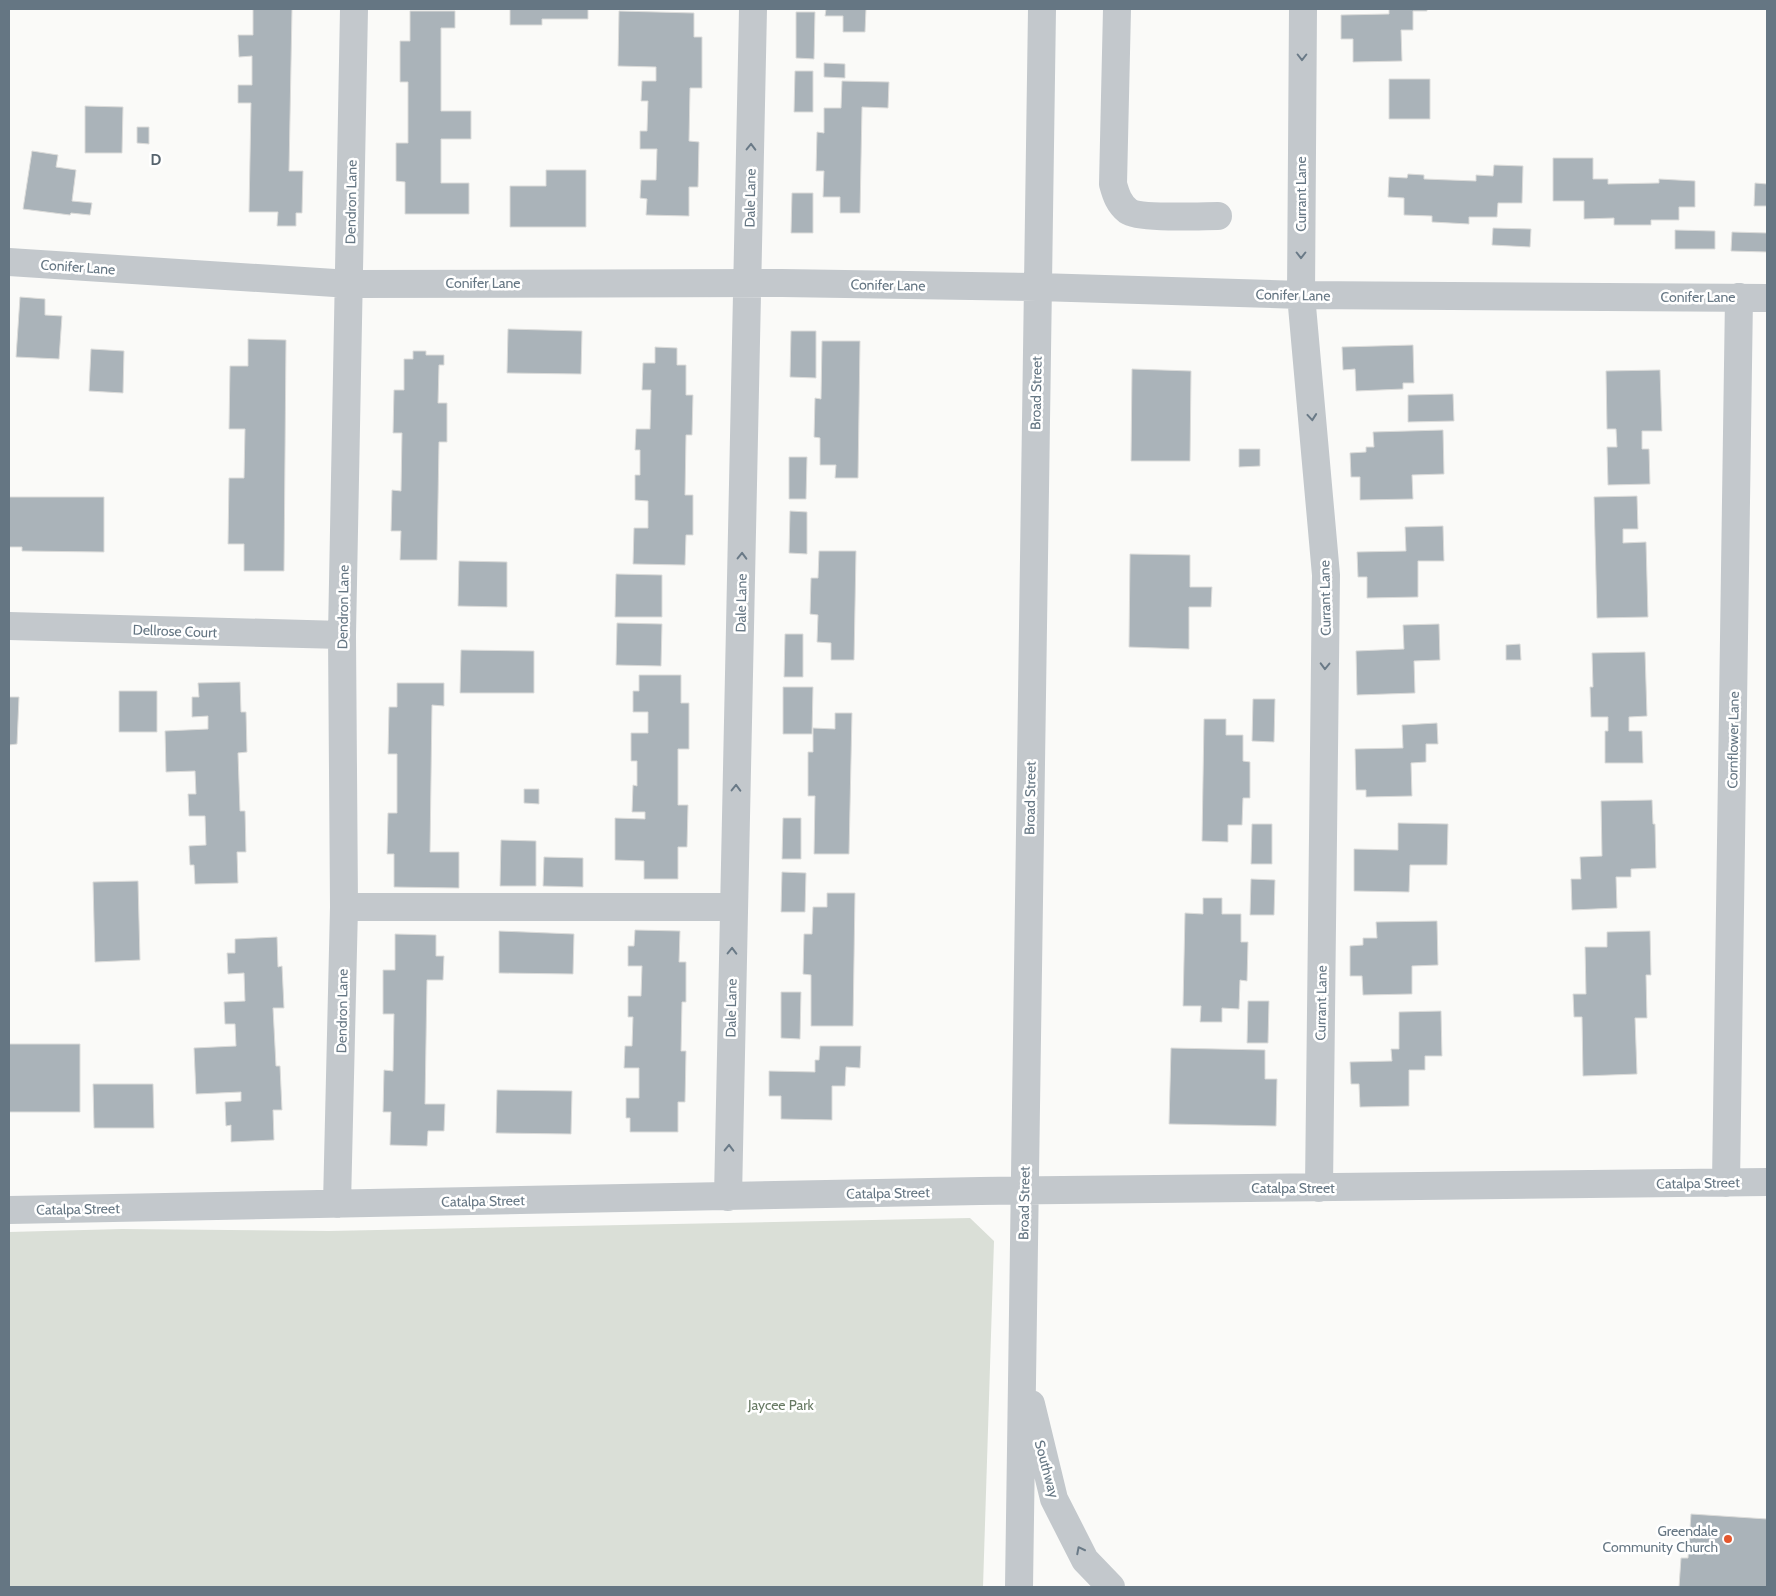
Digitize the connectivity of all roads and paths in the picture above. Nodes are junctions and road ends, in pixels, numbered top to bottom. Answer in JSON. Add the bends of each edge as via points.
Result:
{"nodes":[{"id":1,"x":354,"y":9,"type":"edge"},
{"id":2,"x":753,"y":9,"type":"edge"},
{"id":3,"x":1042,"y":9,"type":"edge"},
{"id":4,"x":1117,"y":9,"type":"edge"},
{"id":5,"x":1303,"y":9,"type":"edge"},
{"id":6,"x":1218,"y":216,"type":"dead end"},
{"id":7,"x":9,"y":262,"type":"edge"},
{"id":8,"x":748,"y":283,"type":"junction"},
{"id":9,"x":350,"y":284,"type":"junction"},
{"id":10,"x":1038,"y":287,"type":"junction"},
{"id":11,"x":1301,"y":295,"type":"junction"},
{"id":12,"x":1739,"y":297,"type":"junction"},
{"id":13,"x":1767,"y":298,"type":"edge"},
{"id":14,"x":9,"y":626,"type":"edge"},
{"id":15,"x":342,"y":636,"type":"junction"},
{"id":16,"x":344,"y":907,"type":"junction"},
{"id":17,"x":733,"y":907,"type":"junction"},
{"id":18,"x":1767,"y":1182,"type":"edge"},
{"id":19,"x":1726,"y":1183,"type":"junction"},
{"id":20,"x":1319,"y":1188,"type":"junction"},
{"id":21,"x":1024,"y":1190,"type":"junction"},
{"id":22,"x":728,"y":1197,"type":"junction"},
{"id":23,"x":337,"y":1204,"type":"junction"},
{"id":24,"x":9,"y":1210,"type":"edge"},
{"id":25,"x":1022,"y":1366,"type":"junction"},
{"id":26,"x":1019,"y":1587,"type":"edge"},
{"id":27,"x":1111,"y":1587,"type":"edge"}],
"edges":[{"from":1,"to":9,"type":"street","name":"Dendron Lane"},
{"from":8,"to":2,"type":"street","name":"Dale Lane","one_way":true},
{"from":3,"to":10,"type":"street","name":"Broad Street"},
{"from":4,"to":6,"type":"street","via":[[1113,184],[1118,199],[1129,212],[1142,215]]},
{"from":5,"to":11,"type":"street","name":"Currant Lane","one_way":true},
{"from":7,"to":9,"type":"street","name":"Conifer Lane"},
{"from":8,"to":9,"type":"street","name":"Conifer Lane"},
{"from":8,"to":10,"type":"street","name":"Conifer Lane"},
{"from":17,"to":8,"type":"street","name":"Dale Lane","one_way":true},
{"from":9,"to":15,"type":"street","name":"Dendron Lane"},
{"from":10,"to":11,"type":"street","name":"Conifer Lane"},
{"from":10,"to":21,"type":"street","name":"Broad Street"},
{"from":11,"to":12,"type":"street","name":"Conifer Lane"},
{"from":11,"to":20,"type":"street","name":"Currant Lane","one_way":true,"via":[[1326,576]]},
{"from":12,"to":13,"type":"street","name":"Conifer Lane"},
{"from":12,"to":19,"type":"street","name":"Cornflower Lane"},
{"from":14,"to":15,"type":"street","name":"Dellrose Court"},
{"from":15,"to":16,"type":"street","name":"Dendron Lane"},
{"from":16,"to":17,"type":"street"},
{"from":16,"to":23,"type":"street","name":"Dendron Lane"},
{"from":22,"to":17,"type":"street","name":"Dale Lane","one_way":true},
{"from":18,"to":19,"type":"street","name":"Catalpa Street"},
{"from":19,"to":20,"type":"street","name":"Catalpa Street"},
{"from":20,"to":21,"type":"street","name":"Catalpa Street"},
{"from":21,"to":22,"type":"street","name":"Catalpa Street"},
{"from":21,"to":25,"type":"street","name":"Broad Street"},
{"from":22,"to":23,"type":"street","name":"Catalpa Street"},
{"from":23,"to":24,"type":"street","name":"Catalpa Street"},
{"from":25,"to":26,"type":"street","name":"Broad Street"},
{"from":27,"to":25,"type":"street","name":"Southway","one_way":true,"via":[[1085,1560],[1054,1499]]}]}
